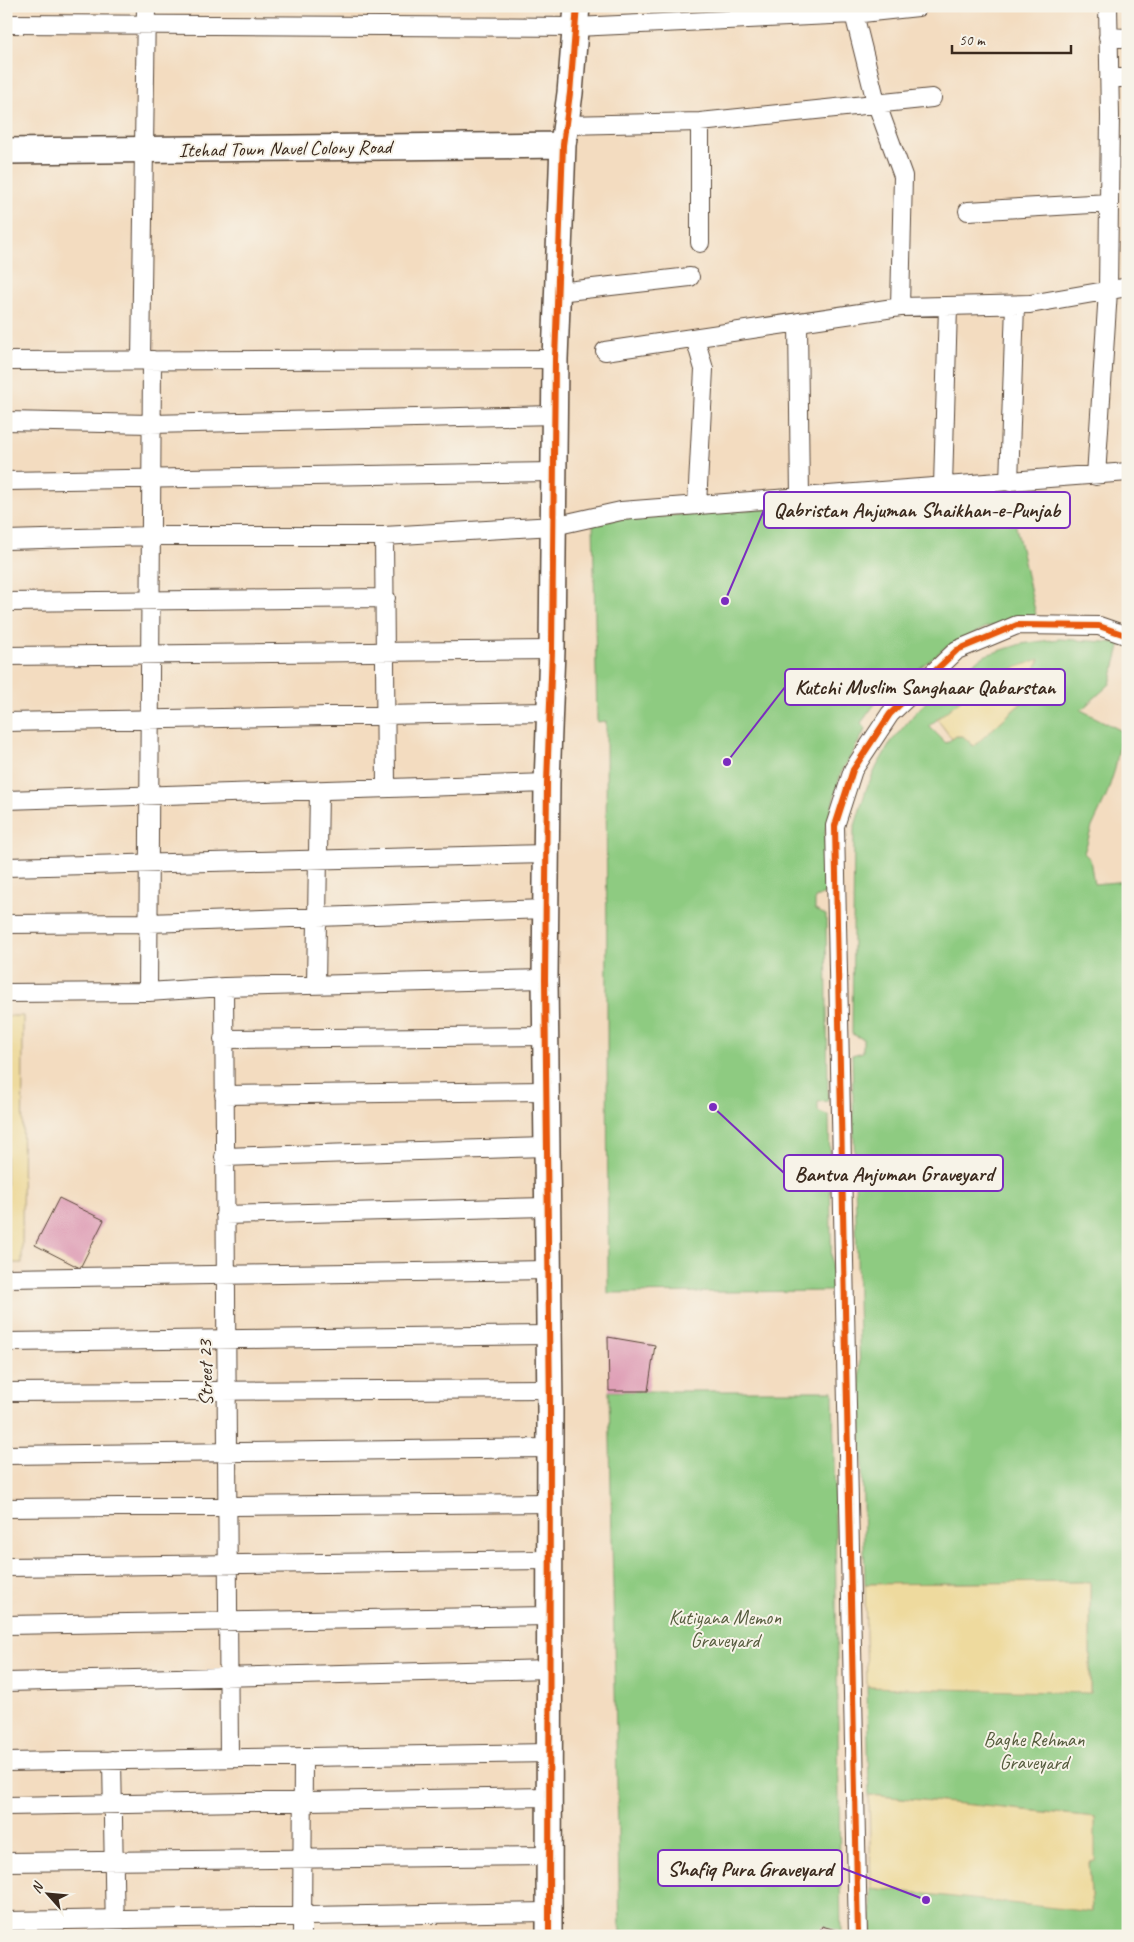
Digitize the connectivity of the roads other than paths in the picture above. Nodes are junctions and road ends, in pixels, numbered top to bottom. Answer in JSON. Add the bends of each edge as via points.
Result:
{"nodes":[{"id":1,"x":146,"y":6,"type":"edge"},
{"id":2,"x":1108,"y":6,"type":"edge"},
{"id":3,"x":918,"y":7,"type":"edge"},
{"id":4,"x":852,"y":10,"type":"edge"},
{"id":5,"x":577,"y":17,"type":"edge"},
{"id":6,"x":6,"y":24,"type":"edge"},
{"id":7,"x":146,"y":25,"type":"junction"},
{"id":8,"x":1108,"y":37,"type":"junction"},
{"id":9,"x":1128,"y":38,"type":"edge"},
{"id":10,"x":1109,"y":78,"type":"junction"},
{"id":11,"x":1128,"y":78,"type":"edge"},
{"id":12,"x":932,"y":98,"type":"dead end"},
{"id":13,"x":876,"y":102,"type":"junction"},
{"id":14,"x":700,"y":122,"type":"junction"},
{"id":15,"x":565,"y":135,"type":"junction"},
{"id":16,"x":143,"y":149,"type":"junction"},
{"id":17,"x":6,"y":150,"type":"edge"},
{"id":18,"x":1109,"y":203,"type":"junction"},
{"id":19,"x":968,"y":210,"type":"dead end"},
{"id":20,"x":700,"y":243,"type":"dead end"},
{"id":21,"x":690,"y":277,"type":"dead end"},
{"id":22,"x":1128,"y":287,"type":"edge"},
{"id":23,"x":1108,"y":291,"type":"junction"},
{"id":24,"x":558,"y":292,"type":"junction"},
{"id":25,"x":1015,"y":304,"type":"junction"},
{"id":26,"x":948,"y":306,"type":"junction"},
{"id":27,"x":900,"y":307,"type":"junction"},
{"id":28,"x":798,"y":322,"type":"junction"},
{"id":29,"x":695,"y":338,"type":"junction"},
{"id":30,"x":605,"y":352,"type":"dead end"},
{"id":31,"x":555,"y":359,"type":"junction"},
{"id":32,"x":146,"y":360,"type":"junction"},
{"id":33,"x":6,"y":361,"type":"edge"},
{"id":34,"x":555,"y":415,"type":"junction"},
{"id":35,"x":6,"y":421,"type":"edge"},
{"id":36,"x":152,"y":424,"type":"junction"},
{"id":37,"x":554,"y":472,"type":"junction"},
{"id":38,"x":1128,"y":472,"type":"edge"},
{"id":39,"x":1096,"y":476,"type":"junction"},
{"id":40,"x":151,"y":479,"type":"junction"},
{"id":41,"x":6,"y":481,"type":"edge"},
{"id":42,"x":1009,"y":482,"type":"junction"},
{"id":43,"x":943,"y":486,"type":"junction"},
{"id":44,"x":800,"y":498,"type":"junction"},
{"id":45,"x":697,"y":506,"type":"junction"},
{"id":46,"x":554,"y":526,"type":"junction"},
{"id":47,"x":151,"y":536,"type":"junction"},
{"id":48,"x":384,"y":536,"type":"junction"},
{"id":49,"x":6,"y":540,"type":"edge"},
{"id":50,"x":386,"y":598,"type":"junction"},
{"id":51,"x":150,"y":599,"type":"junction"},
{"id":52,"x":6,"y":602,"type":"edge"},
{"id":53,"x":1128,"y":636,"type":"edge"},
{"id":54,"x":552,"y":650,"type":"junction"},
{"id":55,"x":387,"y":652,"type":"junction"},
{"id":56,"x":150,"y":655,"type":"junction"},
{"id":57,"x":6,"y":656,"type":"edge"},
{"id":58,"x":549,"y":712,"type":"junction"},
{"id":59,"x":385,"y":714,"type":"junction"},
{"id":60,"x":150,"y":719,"type":"junction"},
{"id":61,"x":6,"y":722,"type":"edge"},
{"id":62,"x":547,"y":782,"type":"junction"},
{"id":63,"x":386,"y":788,"type":"junction"},
{"id":64,"x":319,"y":790,"type":"junction"},
{"id":65,"x":149,"y":795,"type":"junction"},
{"id":66,"x":6,"y":800,"type":"edge"},
{"id":67,"x":547,"y":854,"type":"junction"},
{"id":68,"x":318,"y":861,"type":"junction"},
{"id":69,"x":149,"y":864,"type":"junction"},
{"id":70,"x":6,"y":867,"type":"edge"},
{"id":71,"x":546,"y":909,"type":"junction"},
{"id":72,"x":318,"y":918,"type":"junction"},
{"id":73,"x":149,"y":923,"type":"junction"},
{"id":74,"x":6,"y":924,"type":"edge"},
{"id":75,"x":545,"y":979,"type":"junction"},
{"id":76,"x":316,"y":985,"type":"junction"},
{"id":77,"x":224,"y":987,"type":"junction"},
{"id":78,"x":148,"y":992,"type":"junction"},
{"id":79,"x":6,"y":993,"type":"edge"},
{"id":80,"x":545,"y":1036,"type":"junction"},
{"id":81,"x":223,"y":1038,"type":"junction"},
{"id":82,"x":546,"y":1091,"type":"junction"},
{"id":83,"x":224,"y":1095,"type":"junction"},
{"id":84,"x":546,"y":1147,"type":"junction"},
{"id":85,"x":224,"y":1157,"type":"junction"},
{"id":86,"x":547,"y":1207,"type":"junction"},
{"id":87,"x":225,"y":1215,"type":"junction"},
{"id":88,"x":548,"y":1270,"type":"junction"},
{"id":89,"x":226,"y":1275,"type":"junction"},
{"id":90,"x":6,"y":1278,"type":"edge"},
{"id":91,"x":549,"y":1335,"type":"junction"},
{"id":92,"x":226,"y":1339,"type":"junction"},
{"id":93,"x":6,"y":1342,"type":"edge"},
{"id":94,"x":550,"y":1389,"type":"junction"},
{"id":95,"x":227,"y":1390,"type":"junction"},
{"id":96,"x":6,"y":1392,"type":"edge"},
{"id":97,"x":550,"y":1448,"type":"junction"},
{"id":98,"x":227,"y":1452,"type":"junction"},
{"id":99,"x":6,"y":1455,"type":"edge"},
{"id":100,"x":550,"y":1503,"type":"junction"},
{"id":101,"x":228,"y":1506,"type":"junction"},
{"id":102,"x":6,"y":1508,"type":"edge"},
{"id":103,"x":550,"y":1560,"type":"junction"},
{"id":104,"x":228,"y":1564,"type":"junction"},
{"id":105,"x":6,"y":1567,"type":"edge"},
{"id":106,"x":550,"y":1616,"type":"junction"},
{"id":107,"x":228,"y":1622,"type":"junction"},
{"id":108,"x":6,"y":1625,"type":"edge"},
{"id":109,"x":550,"y":1669,"type":"junction"},
{"id":110,"x":229,"y":1677,"type":"junction"},
{"id":111,"x":6,"y":1682,"type":"edge"},
{"id":112,"x":550,"y":1753,"type":"junction"},
{"id":113,"x":303,"y":1757,"type":"junction"},
{"id":114,"x":229,"y":1758,"type":"junction"},
{"id":115,"x":112,"y":1760,"type":"junction"},
{"id":116,"x":6,"y":1762,"type":"edge"},
{"id":117,"x":550,"y":1797,"type":"junction"},
{"id":118,"x":303,"y":1801,"type":"junction"},
{"id":119,"x":113,"y":1804,"type":"junction"},
{"id":120,"x":6,"y":1806,"type":"edge"},
{"id":121,"x":550,"y":1856,"type":"junction"},
{"id":122,"x":303,"y":1858,"type":"junction"},
{"id":123,"x":114,"y":1861,"type":"junction"},
{"id":124,"x":6,"y":1862,"type":"edge"},
{"id":125,"x":302,"y":1916,"type":"junction"},
{"id":126,"x":6,"y":1921,"type":"edge"},
{"id":127,"x":549,"y":1924,"type":"edge"},
{"id":128,"x":115,"y":1928,"type":"edge"},
{"id":129,"x":302,"y":1936,"type":"edge"},
{"id":130,"x":858,"y":1936,"type":"edge"}],
"edges":[{"from":1,"to":7,"type":"street"},
{"from":2,"to":8,"type":"street"},
{"from":3,"to":4,"type":"street"},
{"from":4,"to":5,"type":"street"},
{"from":4,"to":13,"type":"street"},
{"from":5,"to":7,"type":"street"},
{"from":5,"to":15,"type":"street"},
{"from":6,"to":7,"type":"street"},
{"from":7,"to":16,"type":"street"},
{"from":8,"to":9,"type":"street"},
{"from":8,"to":10,"type":"street"},
{"from":10,"to":11,"type":"street"},
{"from":10,"to":18,"type":"street"},
{"from":12,"to":13,"type":"street"},
{"from":13,"to":14,"type":"street"},
{"from":13,"to":27,"type":"street","via":[[904,176]]},
{"from":14,"to":15,"type":"street"},
{"from":14,"to":20,"type":"street"},
{"from":15,"to":16,"type":"street","name":"Itehad Town Navel Colony Road"},
{"from":15,"to":24,"type":"street"},
{"from":16,"to":17,"type":"street","name":"Itehad Town Navel Colony Road"},
{"from":16,"to":32,"type":"street"},
{"from":18,"to":19,"type":"street"},
{"from":18,"to":23,"type":"street"},
{"from":21,"to":24,"type":"street"},
{"from":22,"to":23,"type":"street"},
{"from":23,"to":25,"type":"street"},
{"from":23,"to":39,"type":"street"},
{"from":24,"to":31,"type":"street"},
{"from":25,"to":26,"type":"street"},
{"from":25,"to":42,"type":"street"},
{"from":26,"to":27,"type":"street"},
{"from":26,"to":43,"type":"street"},
{"from":27,"to":28,"type":"street"},
{"from":28,"to":29,"type":"street"},
{"from":28,"to":44,"type":"street"},
{"from":29,"to":30,"type":"street"},
{"from":29,"to":45,"type":"street","via":[[704,369]]},
{"from":31,"to":32,"type":"street"},
{"from":31,"to":34,"type":"street"},
{"from":32,"to":33,"type":"street"},
{"from":32,"to":36,"type":"street"},
{"from":34,"to":36,"type":"street"},
{"from":34,"to":37,"type":"street"},
{"from":35,"to":36,"type":"street"},
{"from":36,"to":40,"type":"street"},
{"from":37,"to":40,"type":"street"},
{"from":37,"to":46,"type":"street"},
{"from":38,"to":39,"type":"street"},
{"from":39,"to":42,"type":"street"},
{"from":40,"to":41,"type":"street"},
{"from":40,"to":47,"type":"street"},
{"from":42,"to":43,"type":"street"},
{"from":43,"to":44,"type":"street"},
{"from":44,"to":45,"type":"street"},
{"from":45,"to":46,"type":"street","via":[[621,511]]},
{"from":46,"to":48,"type":"street"},
{"from":46,"to":54,"type":"street"},
{"from":47,"to":48,"type":"street"},
{"from":47,"to":49,"type":"street"},
{"from":47,"to":51,"type":"street"},
{"from":48,"to":50,"type":"street"},
{"from":50,"to":51,"type":"street"},
{"from":50,"to":55,"type":"street"},
{"from":51,"to":52,"type":"street"},
{"from":51,"to":56,"type":"street"},
{"from":53,"to":130,"type":"street","via":[[1099,626],[1017,625],[956,650],[890,714],[852,770],[835,826]]},
{"from":54,"to":55,"type":"street"},
{"from":54,"to":58,"type":"street"},
{"from":55,"to":56,"type":"street"},
{"from":55,"to":59,"type":"street"},
{"from":56,"to":57,"type":"street"},
{"from":56,"to":60,"type":"street"},
{"from":58,"to":59,"type":"street"},
{"from":58,"to":62,"type":"street"},
{"from":59,"to":60,"type":"street"},
{"from":59,"to":63,"type":"street"},
{"from":60,"to":61,"type":"street"},
{"from":60,"to":65,"type":"street"},
{"from":62,"to":63,"type":"street"},
{"from":62,"to":67,"type":"street"},
{"from":63,"to":64,"type":"street"},
{"from":64,"to":65,"type":"street"},
{"from":64,"to":68,"type":"street"},
{"from":65,"to":66,"type":"street"},
{"from":65,"to":69,"type":"street"},
{"from":67,"to":68,"type":"street"},
{"from":67,"to":71,"type":"street"},
{"from":68,"to":69,"type":"street"},
{"from":68,"to":72,"type":"street"},
{"from":69,"to":70,"type":"street"},
{"from":69,"to":73,"type":"street"},
{"from":71,"to":72,"type":"street"},
{"from":71,"to":75,"type":"street"},
{"from":72,"to":73,"type":"street"},
{"from":72,"to":76,"type":"street"},
{"from":73,"to":74,"type":"street"},
{"from":73,"to":78,"type":"street"},
{"from":75,"to":76,"type":"street"},
{"from":75,"to":80,"type":"street"},
{"from":76,"to":77,"type":"street"},
{"from":77,"to":78,"type":"street"},
{"from":77,"to":81,"type":"street","name":"Street 23"},
{"from":78,"to":79,"type":"street"},
{"from":80,"to":81,"type":"street"},
{"from":80,"to":82,"type":"street"},
{"from":81,"to":83,"type":"street","name":"Street 23"},
{"from":82,"to":83,"type":"street"},
{"from":82,"to":84,"type":"street"},
{"from":83,"to":85,"type":"street","name":"Street 23"},
{"from":84,"to":85,"type":"street"},
{"from":84,"to":86,"type":"street"},
{"from":85,"to":87,"type":"street","name":"Street 23"},
{"from":86,"to":87,"type":"street"},
{"from":86,"to":88,"type":"street"},
{"from":87,"to":89,"type":"street","name":"Street 23"},
{"from":88,"to":89,"type":"street"},
{"from":88,"to":91,"type":"street"},
{"from":89,"to":90,"type":"street"},
{"from":89,"to":92,"type":"street","name":"Street 23"},
{"from":91,"to":92,"type":"street"},
{"from":91,"to":94,"type":"street"},
{"from":92,"to":93,"type":"street"},
{"from":92,"to":95,"type":"street","name":"Street 23"},
{"from":94,"to":95,"type":"street"},
{"from":94,"to":97,"type":"street"},
{"from":95,"to":96,"type":"street"},
{"from":95,"to":98,"type":"street","name":"Street 23"},
{"from":97,"to":98,"type":"street"},
{"from":97,"to":100,"type":"street"},
{"from":98,"to":99,"type":"street"},
{"from":98,"to":101,"type":"street","name":"Street 23"},
{"from":100,"to":101,"type":"street"},
{"from":100,"to":103,"type":"street"},
{"from":101,"to":102,"type":"street"},
{"from":101,"to":104,"type":"street","name":"Street 23"},
{"from":103,"to":104,"type":"street"},
{"from":103,"to":106,"type":"street"},
{"from":104,"to":105,"type":"street"},
{"from":104,"to":107,"type":"street","name":"Street 23"},
{"from":106,"to":107,"type":"street"},
{"from":106,"to":109,"type":"street"},
{"from":107,"to":108,"type":"street"},
{"from":107,"to":110,"type":"street","name":"Street 23"},
{"from":109,"to":110,"type":"street"},
{"from":109,"to":112,"type":"street"},
{"from":110,"to":111,"type":"street"},
{"from":110,"to":114,"type":"street","name":"Street 23"},
{"from":112,"to":113,"type":"street"},
{"from":112,"to":117,"type":"street"},
{"from":113,"to":114,"type":"street"},
{"from":113,"to":118,"type":"street"},
{"from":114,"to":115,"type":"street"},
{"from":115,"to":116,"type":"street"},
{"from":115,"to":119,"type":"street"},
{"from":117,"to":118,"type":"street"},
{"from":117,"to":121,"type":"street"},
{"from":118,"to":119,"type":"street"},
{"from":118,"to":122,"type":"street"},
{"from":119,"to":120,"type":"street"},
{"from":119,"to":123,"type":"street"},
{"from":121,"to":122,"type":"street"},
{"from":121,"to":127,"type":"street"},
{"from":122,"to":123,"type":"street"},
{"from":122,"to":125,"type":"street"},
{"from":123,"to":124,"type":"street"},
{"from":123,"to":128,"type":"street"},
{"from":125,"to":127,"type":"street"},
{"from":125,"to":128,"type":"street"},
{"from":125,"to":129,"type":"street"},
{"from":126,"to":128,"type":"street"}]}
